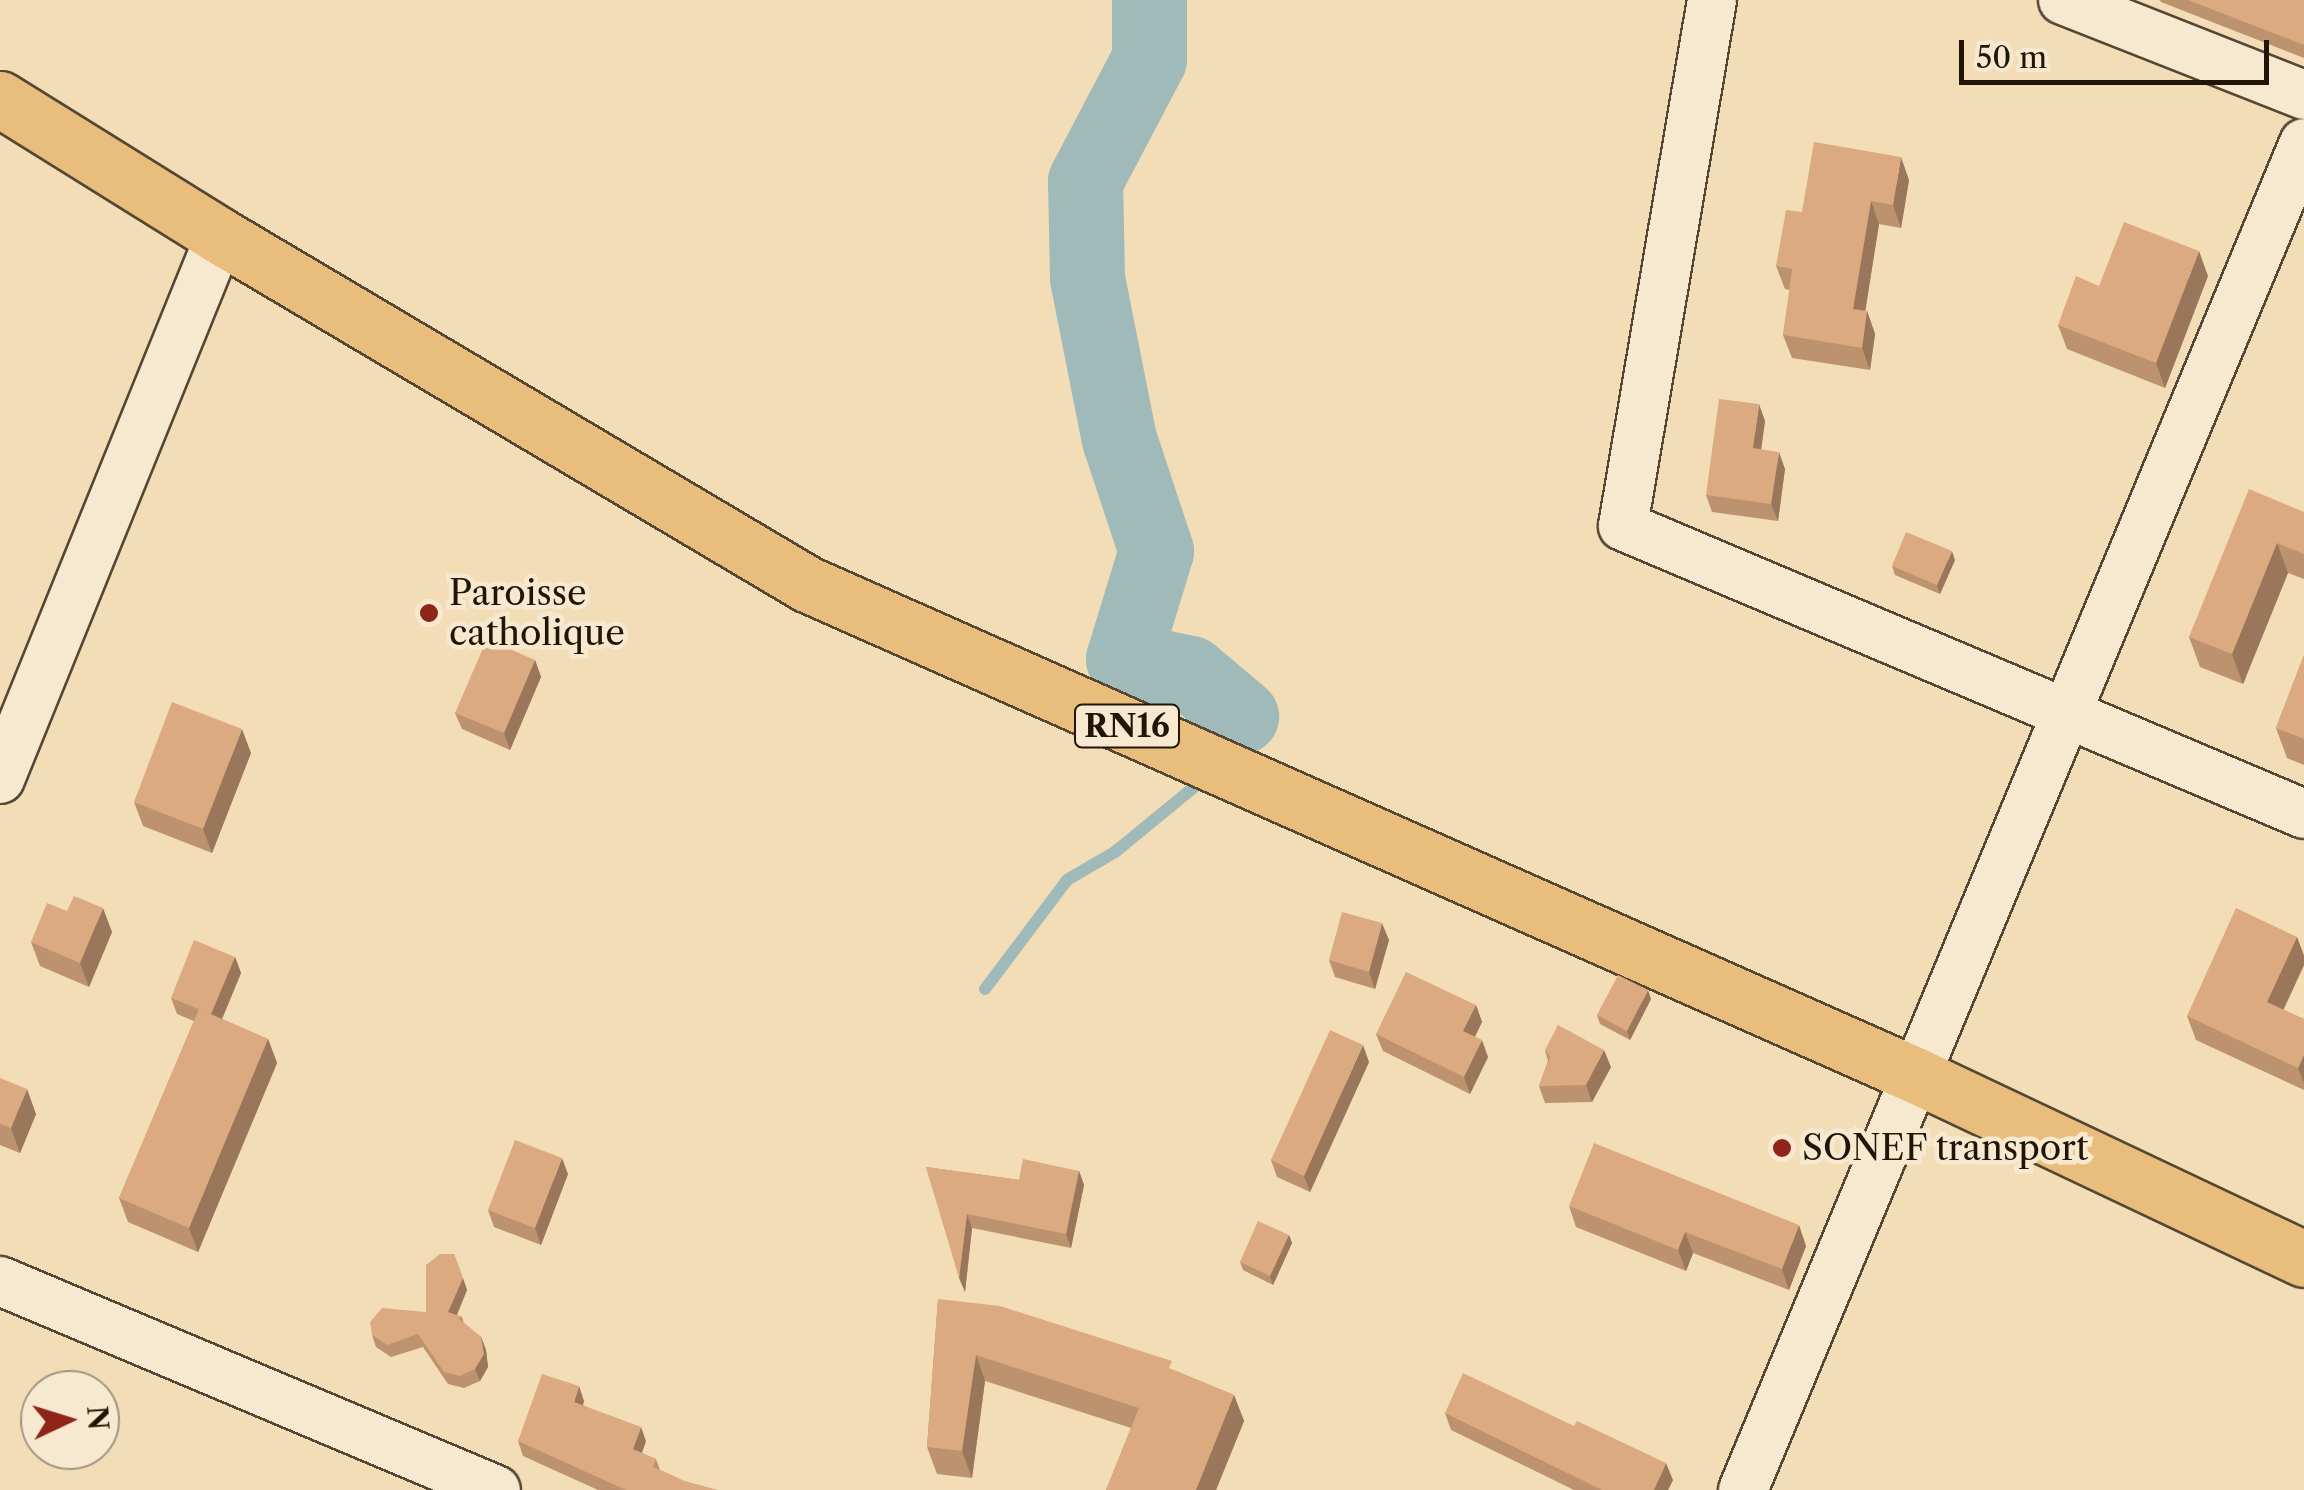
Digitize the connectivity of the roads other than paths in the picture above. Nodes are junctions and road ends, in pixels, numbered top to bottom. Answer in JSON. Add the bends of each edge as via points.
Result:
{"nodes":[{"id":1,"x":1712,"y":0,"type":"edge"},
{"id":2,"x":2063,"y":0,"type":"edge"},
{"id":3,"x":2304,"y":95,"type":"edge"},
{"id":4,"x":0,"y":99,"type":"edge"},
{"id":5,"x":2304,"y":143,"type":"edge"},
{"id":6,"x":220,"y":236,"type":"junction"},
{"id":7,"x":2066,"y":716,"type":"junction"},
{"id":8,"x":0,"y":779,"type":"edge"},
{"id":9,"x":2304,"y":814,"type":"edge"},
{"id":10,"x":1915,"y":1075,"type":"junction"},
{"id":11,"x":2304,"y":1259,"type":"edge"},
{"id":12,"x":0,"y":1281,"type":"edge"},
{"id":13,"x":496,"y":1490,"type":"edge"},
{"id":14,"x":1743,"y":1490,"type":"edge"}],
"edges":[{"from":1,"to":7,"type":"street","via":[[1623,526]]},
{"from":2,"to":3,"type":"street"},
{"from":4,"to":6,"type":"main road","number":"RN16"},
{"from":5,"to":7,"type":"street"},
{"from":6,"to":8,"type":"street"},
{"from":6,"to":10,"type":"main road","number":"RN16","via":[[807,584]]},
{"from":7,"to":9,"type":"street"},
{"from":7,"to":10,"type":"street"},
{"from":10,"to":11,"type":"main road","number":"RN16"},
{"from":10,"to":14,"type":"street"},
{"from":12,"to":13,"type":"street"}]}
